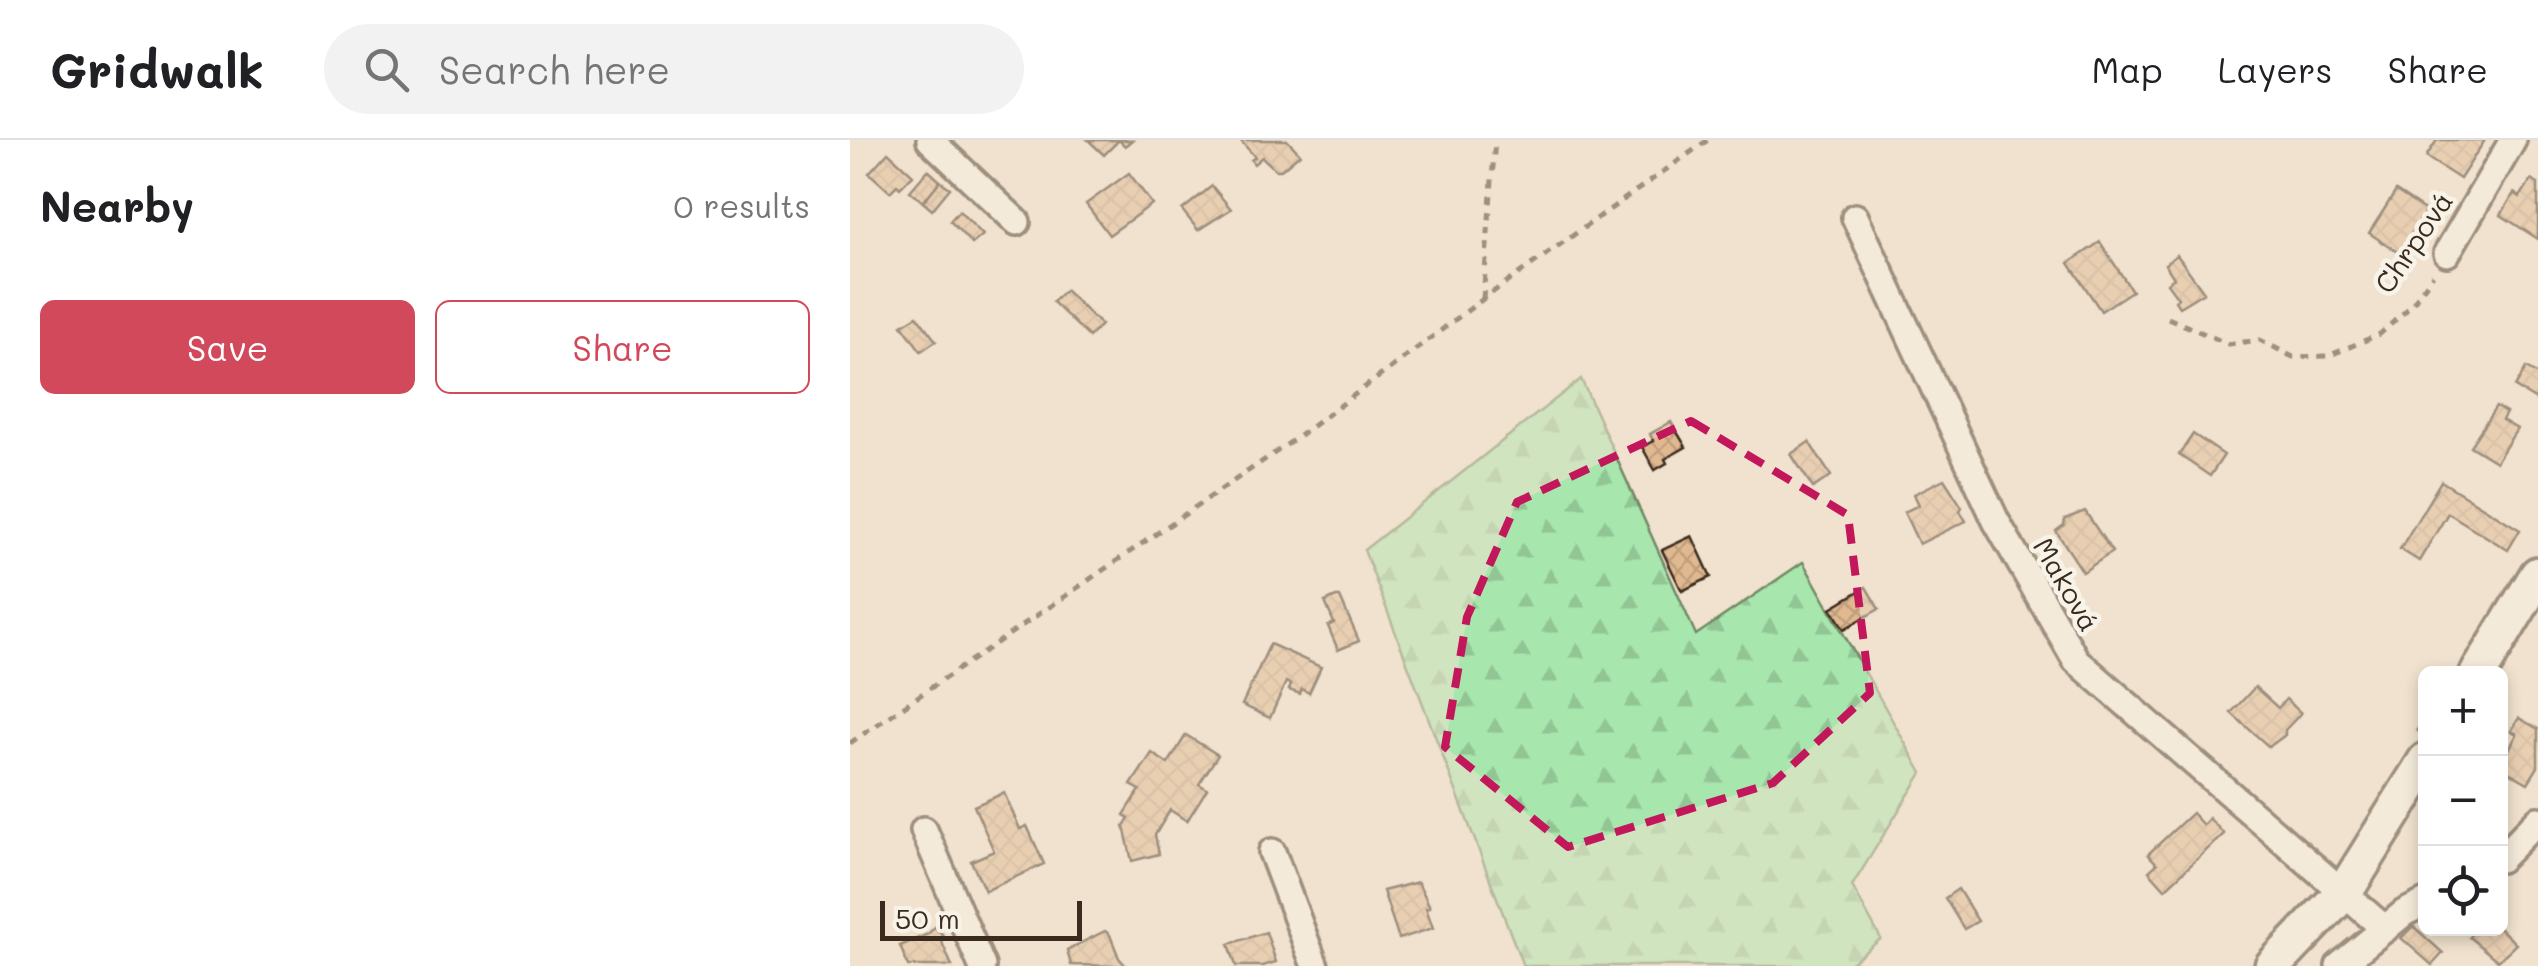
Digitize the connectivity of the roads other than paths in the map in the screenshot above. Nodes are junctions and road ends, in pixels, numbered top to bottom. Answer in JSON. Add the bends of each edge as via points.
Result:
{"nodes":[{"id":1,"x":930,"y":140,"type":"edge"},
{"id":2,"x":2512,"y":140,"type":"edge"},
{"id":3,"x":1855,"y":216,"type":"dead end"},
{"id":4,"x":1017,"y":222,"type":"dead end"},
{"id":5,"x":2447,"y":253,"type":"road end"},
{"id":6,"x":2538,"y":575,"type":"edge"},
{"id":7,"x":2483,"y":666,"type":"edge"},
{"id":8,"x":2418,"y":774,"type":"edge"},
{"id":9,"x":2538,"y":820,"type":"edge"},
{"id":10,"x":924,"y":830,"type":"dead end"},
{"id":11,"x":1272,"y":852,"type":"dead end"},
{"id":12,"x":2508,"y":852,"type":"edge"},
{"id":13,"x":2345,"y":891,"type":"junction"},
{"id":14,"x":2418,"y":907,"type":"edge"},
{"id":15,"x":2385,"y":929,"type":"junction"},
{"id":16,"x":2285,"y":962,"type":"edge"},
{"id":17,"x":982,"y":966,"type":"edge"},
{"id":18,"x":1315,"y":966,"type":"edge"},
{"id":19,"x":2339,"y":966,"type":"edge"}],
"edges":[{"from":1,"to":4,"type":"street"},
{"from":2,"to":5,"type":"street","name":"Chrpová"},
{"from":3,"to":13,"type":"street","name":"Maková","via":[[1996,520],[2076,660]]},
{"from":6,"to":7,"type":"main road"},
{"from":8,"to":13,"type":"main road"},
{"from":9,"to":12,"type":"street"},
{"from":10,"to":17,"type":"street"},
{"from":11,"to":18,"type":"street"},
{"from":13,"to":15,"type":"street","name":"Maková"},
{"from":13,"to":16,"type":"main road"},
{"from":14,"to":15,"type":"street"},
{"from":15,"to":19,"type":"street"}]}
